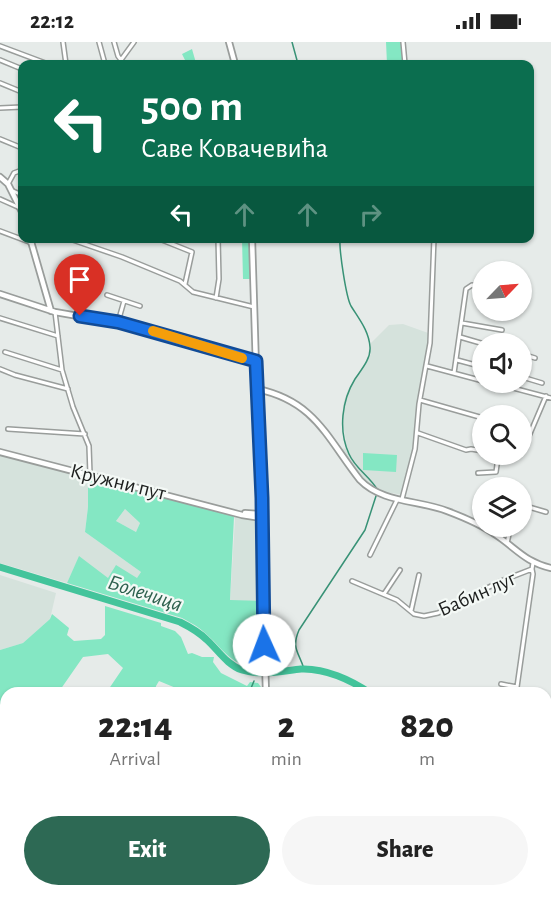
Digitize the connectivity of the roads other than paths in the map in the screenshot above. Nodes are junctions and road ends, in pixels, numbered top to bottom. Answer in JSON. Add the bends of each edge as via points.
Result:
{"nodes":[{"id":1,"x":63,"y":42,"type":"edge"},
{"id":2,"x":99,"y":42,"type":"edge"},
{"id":3,"x":114,"y":42,"type":"edge"},
{"id":4,"x":134,"y":42,"type":"edge"},
{"id":5,"x":229,"y":42,"type":"edge"},
{"id":6,"x":403,"y":42,"type":"edge"},
{"id":7,"x":0,"y":46,"type":"edge"},
{"id":8,"x":0,"y":60,"type":"edge"},
{"id":9,"x":37,"y":60,"type":"edge"},
{"id":10,"x":65,"y":60,"type":"edge"},
{"id":11,"x":104,"y":60,"type":"edge"},
{"id":12,"x":121,"y":60,"type":"joint"},
{"id":13,"x":234,"y":60,"type":"edge"},
{"id":14,"x":405,"y":60,"type":"edge"},
{"id":15,"x":18,"y":67,"type":"edge"},
{"id":16,"x":0,"y":83,"type":"edge"},
{"id":17,"x":18,"y":90,"type":"edge"},
{"id":18,"x":18,"y":107,"type":"edge"},
{"id":19,"x":0,"y":108,"type":"edge"},
{"id":20,"x":0,"y":138,"type":"edge"},
{"id":21,"x":18,"y":146,"type":"edge"},
{"id":22,"x":18,"y":172,"type":"edge"},
{"id":23,"x":0,"y":177,"type":"edge"},
{"id":24,"x":8,"y":184,"type":"junction"},
{"id":25,"x":13,"y":191,"type":"junction"},
{"id":26,"x":18,"y":193,"type":"edge"},
{"id":27,"x":0,"y":199,"type":"edge"},
{"id":28,"x":18,"y":202,"type":"edge"},
{"id":29,"x":18,"y":208,"type":"edge"},
{"id":30,"x":0,"y":231,"type":"edge"},
{"id":31,"x":18,"y":237,"type":"edge"},
{"id":32,"x":32,"y":243,"type":"edge"},
{"id":33,"x":81,"y":243,"type":"edge"},
{"id":34,"x":170,"y":243,"type":"edge"},
{"id":35,"x":218,"y":243,"type":"edge"},
{"id":36,"x":252,"y":243,"type":"edge"},
{"id":37,"x":434,"y":243,"type":"edge"},
{"id":38,"x":88,"y":275,"type":"dead end"},
{"id":39,"x":185,"y":284,"type":"junction"},
{"id":40,"x":472,"y":285,"type":"edge"},
{"id":41,"x":0,"y":294,"type":"edge"},
{"id":42,"x":107,"y":295,"type":"dead end"},
{"id":43,"x":216,"y":298,"type":"junction"},
{"id":44,"x":124,"y":301,"type":"junction"},
{"id":45,"x":140,"y":306,"type":"dead end"},
{"id":46,"x":254,"y":308,"type":"junction"},
{"id":47,"x":53,"y":311,"type":"junction"},
{"id":48,"x":76,"y":315,"type":"junction"},
{"id":49,"x":0,"y":318,"type":"edge"},
{"id":50,"x":118,"y":322,"type":"junction"},
{"id":51,"x":462,"y":323,"type":"junction"},
{"id":52,"x":502,"y":330,"type":"dead end"},
{"id":53,"x":58,"y":336,"type":"junction"},
{"id":54,"x":460,"y":337,"type":"junction"},
{"id":55,"x":472,"y":340,"type":"edge"},
{"id":56,"x":5,"y":352,"type":"dead end"},
{"id":57,"x":532,"y":357,"type":"edge"},
{"id":58,"x":535,"y":358,"type":"dead end"},
{"id":59,"x":456,"y":360,"type":"junction"},
{"id":60,"x":256,"y":361,"type":"junction"},
{"id":61,"x":472,"y":364,"type":"edge"},
{"id":62,"x":426,"y":366,"type":"junction"},
{"id":63,"x":0,"y":369,"type":"edge"},
{"id":64,"x":62,"y":370,"type":"junction"},
{"id":65,"x":454,"y":373,"type":"junction"},
{"id":66,"x":472,"y":378,"type":"edge"},
{"id":67,"x":532,"y":380,"type":"edge"},
{"id":68,"x":542,"y":383,"type":"dead end"},
{"id":69,"x":257,"y":388,"type":"junction"},
{"id":70,"x":68,"y":389,"type":"junction"},
{"id":71,"x":532,"y":392,"type":"edge"},
{"id":72,"x":546,"y":396,"type":"junction"},
{"id":73,"x":551,"y":398,"type":"edge"},
{"id":74,"x":420,"y":400,"type":"junction"},
{"id":75,"x":472,"y":415,"type":"edge"},
{"id":76,"x":8,"y":429,"type":"dead end"},
{"id":77,"x":532,"y":429,"type":"edge"},
{"id":78,"x":418,"y":433,"type":"junction"},
{"id":79,"x":85,"y":434,"type":"junction"},
{"id":80,"x":472,"y":449,"type":"edge"},
{"id":81,"x":0,"y":452,"type":"edge"},
{"id":82,"x":497,"y":465,"type":"edge"},
{"id":83,"x":478,"y":473,"type":"dead end"},
{"id":84,"x":90,"y":474,"type":"junction"},
{"id":85,"x":262,"y":498,"type":"junction"},
{"id":86,"x":400,"y":499,"type":"junction"},
{"id":87,"x":532,"y":508,"type":"edge"},
{"id":88,"x":546,"y":512,"type":"dead end"},
{"id":89,"x":250,"y":515,"type":"junction"},
{"id":90,"x":262,"y":516,"type":"junction"},
{"id":91,"x":262,"y":528,"type":"junction"},
{"id":92,"x":508,"y":537,"type":"edge"},
{"id":93,"x":507,"y":543,"type":"junction"},
{"id":94,"x":370,"y":555,"type":"dead end"},
{"id":95,"x":533,"y":563,"type":"junction"},
{"id":96,"x":551,"y":568,"type":"edge"},
{"id":97,"x":532,"y":569,"type":"junction"},
{"id":98,"x":400,"y":570,"type":"dead end"},
{"id":99,"x":419,"y":575,"type":"dead end"},
{"id":100,"x":352,"y":581,"type":"dead end"},
{"id":101,"x":384,"y":594,"type":"junction"},
{"id":102,"x":411,"y":611,"type":"junction"},
{"id":103,"x":501,"y":684,"type":"dead end"},
{"id":104,"x":266,"y":687,"type":"edge"}],
"edges":[{"from":1,"to":10,"type":"street"},
{"from":2,"to":11,"type":"street"},
{"from":3,"to":12,"type":"street"},
{"from":4,"to":12,"type":"street"},
{"from":5,"to":13,"type":"main road"},
{"from":6,"to":14,"type":"street"},
{"from":7,"to":9,"type":"street"},
{"from":8,"to":15,"type":"street"},
{"from":16,"to":17,"type":"street"},
{"from":18,"to":19,"type":"street"},
{"from":20,"to":21,"type":"street"},
{"from":22,"to":24,"type":"street"},
{"from":23,"to":24,"type":"main road"},
{"from":24,"to":25,"type":"main road"},
{"from":25,"to":26,"type":"street"},
{"from":25,"to":28,"type":"main road"},
{"from":27,"to":29,"type":"street"},
{"from":30,"to":31,"type":"street"},
{"from":32,"to":47,"type":"main road"},
{"from":33,"to":39,"type":"street"},
{"from":34,"to":39,"type":"street","via":[[192,252]]},
{"from":35,"to":43,"type":"street"},
{"from":36,"to":46,"type":"main road"},
{"from":37,"to":62,"type":"street","via":[[433,307]]},
{"from":38,"to":48,"type":"street"},
{"from":39,"to":43,"type":"street","via":[[193,292]]},
{"from":40,"to":51,"type":"street","via":[[468,286]]},
{"from":41,"to":47,"type":"main road"},
{"from":42,"to":44,"type":"street"},
{"from":43,"to":46,"type":"street"},
{"from":44,"to":45,"type":"street"},
{"from":44,"to":50,"type":"street"},
{"from":46,"to":60,"type":"main road"},
{"from":47,"to":48,"type":"main road"},
{"from":47,"to":53,"type":"street"},
{"from":48,"to":50,"type":"main road"},
{"from":49,"to":53,"type":"street"},
{"from":50,"to":60,"type":"main road"},
{"from":51,"to":52,"type":"street"},
{"from":51,"to":54,"type":"street"},
{"from":53,"to":64,"type":"street"},
{"from":54,"to":55,"type":"street"},
{"from":54,"to":59,"type":"street"},
{"from":56,"to":64,"type":"street"},
{"from":57,"to":58,"type":"street"},
{"from":59,"to":61,"type":"street"},
{"from":59,"to":65,"type":"street"},
{"from":60,"to":69,"type":"main road"},
{"from":62,"to":65,"type":"street"},
{"from":62,"to":74,"type":"street"},
{"from":63,"to":70,"type":"street"},
{"from":64,"to":70,"type":"street"},
{"from":65,"to":66,"type":"street"},
{"from":67,"to":68,"type":"street"},
{"from":69,"to":85,"type":"main road"},
{"from":69,"to":86,"type":"main road","via":[[303,408],[363,484]]},
{"from":70,"to":79,"type":"street"},
{"from":71,"to":72,"type":"street"},
{"from":72,"to":73,"type":"street"},
{"from":72,"to":77,"type":"street"},
{"from":74,"to":75,"type":"street"},
{"from":74,"to":78,"type":"street"},
{"from":76,"to":79,"type":"street"},
{"from":78,"to":80,"type":"street"},
{"from":78,"to":86,"type":"street","via":[[412,468]]},
{"from":79,"to":84,"type":"street"},
{"from":81,"to":84,"type":"main road","name":"Кружни пут"},
{"from":82,"to":83,"type":"street","via":[[496,472]]},
{"from":84,"to":89,"type":"main road","name":"Кружни пут"},
{"from":85,"to":89,"type":"main road"},
{"from":85,"to":90,"type":"main road"},
{"from":86,"to":93,"type":"main road","via":[[435,506]]},
{"from":86,"to":94,"type":"street"},
{"from":87,"to":88,"type":"street"},
{"from":89,"to":90,"type":"main road","name":"Кружни пут"},
{"from":89,"to":91,"type":"main road"},
{"from":90,"to":91,"type":"main road"},
{"from":91,"to":104,"type":"main road"},
{"from":92,"to":93,"type":"street"},
{"from":93,"to":95,"type":"main road"},
{"from":95,"to":96,"type":"main road"},
{"from":95,"to":97,"type":"street","name":"Бабин луг"},
{"from":97,"to":102,"type":"street","name":"Бабин луг","via":[[438,613],[418,616]]},
{"from":97,"to":103,"type":"street","via":[[517,687]]},
{"from":98,"to":101,"type":"street"},
{"from":99,"to":102,"type":"street"},
{"from":100,"to":101,"type":"street","name":"Бабин луг"},
{"from":101,"to":102,"type":"street","name":"Бабин луг"}]}
